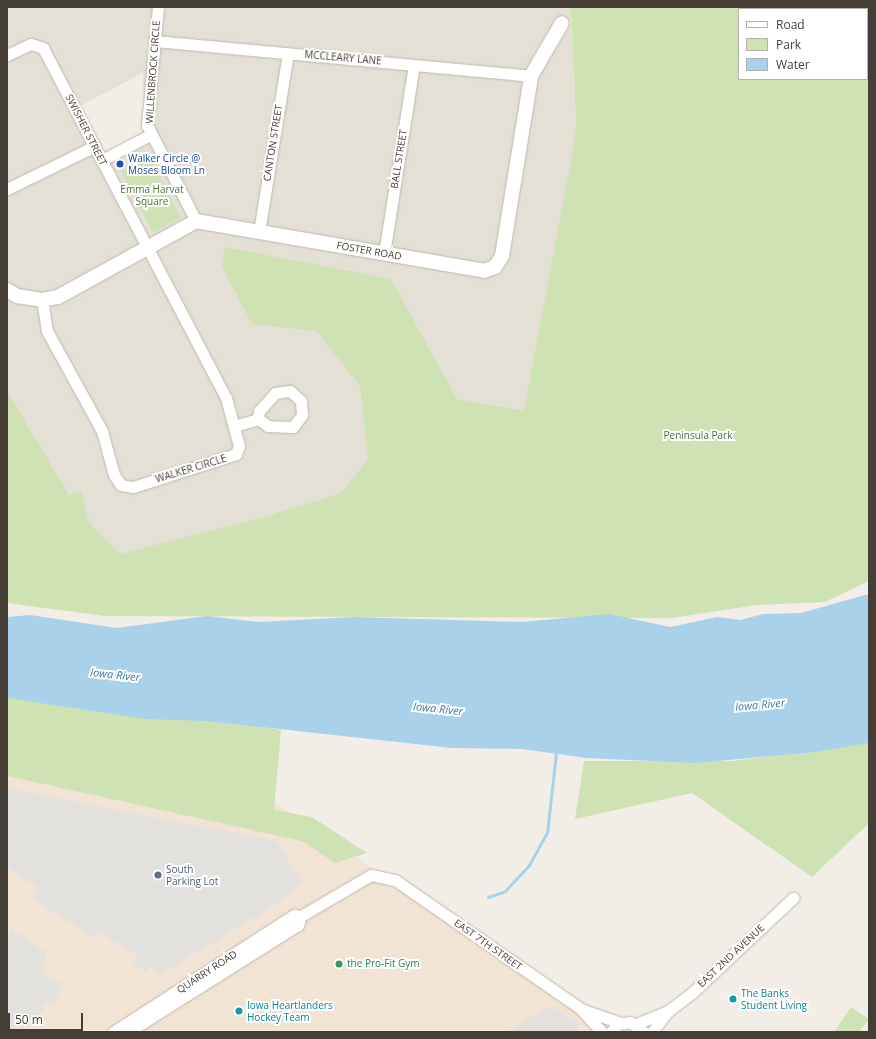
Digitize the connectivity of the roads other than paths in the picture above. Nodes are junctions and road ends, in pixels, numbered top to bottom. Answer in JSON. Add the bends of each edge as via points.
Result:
{"nodes":[{"id":1,"x":158,"y":7,"type":"edge"},
{"id":2,"x":562,"y":22,"type":"dead end"},
{"id":3,"x":155,"y":41,"type":"junction"},
{"id":4,"x":288,"y":53,"type":"junction"},
{"id":5,"x":7,"y":55,"type":"edge"},
{"id":6,"x":414,"y":65,"type":"junction"},
{"id":7,"x":531,"y":76,"type":"junction"},
{"id":8,"x":152,"y":134,"type":"junction"},
{"id":9,"x":95,"y":146,"type":"junction"},
{"id":10,"x":102,"y":160,"type":"junction"},
{"id":11,"x":7,"y":189,"type":"edge"},
{"id":12,"x":196,"y":222,"type":"junction"},
{"id":13,"x":259,"y":232,"type":"junction"},
{"id":14,"x":147,"y":247,"type":"junction"},
{"id":15,"x":384,"y":254,"type":"junction"},
{"id":16,"x":7,"y":290,"type":"edge"},
{"id":17,"x":42,"y":300,"type":"junction"},
{"id":18,"x":258,"y":419,"type":"dead end"},
{"id":19,"x":234,"y":426,"type":"junction"},
{"id":20,"x":394,"y":880,"type":"joint"},
{"id":21,"x":793,"y":898,"type":"dead end"},
{"id":22,"x":301,"y":916,"type":"junction"},
{"id":23,"x":581,"y":1009,"type":"junction"},
{"id":24,"x":668,"y":1011,"type":"junction"},
{"id":25,"x":621,"y":1023,"type":"junction"},
{"id":26,"x":640,"y":1028,"type":"edge"},
{"id":27,"x":113,"y":1032,"type":"edge"},
{"id":28,"x":128,"y":1032,"type":"edge"},
{"id":29,"x":602,"y":1032,"type":"edge"},
{"id":30,"x":611,"y":1032,"type":"edge"},
{"id":31,"x":652,"y":1032,"type":"edge"}],
"edges":[{"from":1,"to":3,"type":"street","name":"WILLENBROCK CIRCLE"},
{"from":2,"to":7,"type":"street","name":"FOSTER ROAD"},
{"from":3,"to":4,"type":"street","name":"MCCLEARY LANE"},
{"from":3,"to":8,"type":"street","name":"WILLENBROCK CIRCLE","via":[[147,125]]},
{"from":4,"to":6,"type":"street","name":"MCCLEARY LANE"},
{"from":4,"to":13,"type":"street","name":"CANTON STREET"},
{"from":5,"to":9,"type":"street","name":"SWISHER STREET","via":[[31,44],[43,48]]},
{"from":6,"to":7,"type":"street","name":"MCCLEARY LANE"},
{"from":6,"to":15,"type":"street","name":"BALL STREET"},
{"from":7,"to":15,"type":"street","name":"FOSTER ROAD","via":[[502,256],[495,267],[484,271]]},
{"from":8,"to":10,"type":"street"},
{"from":8,"to":12,"type":"street","name":"WILLENBROCK CIRCLE"},
{"from":9,"to":10,"type":"street","name":"SWISHER STREET"},
{"from":9,"to":11,"type":"street"},
{"from":10,"to":14,"type":"street","name":"SWISHER STREET"},
{"from":12,"to":13,"type":"street","name":"FOSTER ROAD"},
{"from":12,"to":14,"type":"street"},
{"from":13,"to":15,"type":"street","name":"FOSTER ROAD"},
{"from":14,"to":17,"type":"street","via":[[58,297]]},
{"from":14,"to":19,"type":"street","name":"WALKER CIRCLE","via":[[226,398]]},
{"from":16,"to":17,"type":"street","via":[[18,296]]},
{"from":17,"to":19,"type":"street","name":"WALKER CIRCLE","via":[[47,331],[102,431],[114,475],[121,485],[132,486],[234,456],[239,446]]},
{"from":18,"to":19,"type":"street"},
{"from":20,"to":22,"type":"street","name":"QUARRY ROAD","via":[[371,875]]},
{"from":20,"to":23,"type":"street","name":"EAST 7TH STREET"},
{"from":21,"to":24,"type":"street","name":"EAST 2ND AVENUE"},
{"from":22,"to":27,"type":"street","name":"QUARRY ROAD","via":[[294,915]]},
{"from":22,"to":28,"type":"street","name":"QUARRY ROAD","via":[[298,925]]},
{"from":23,"to":25,"type":"street","name":"EAST 7TH STREET"},
{"from":23,"to":29,"type":"street","name":"EAST 7TH STREET"},
{"from":24,"to":26,"type":"street","name":"EAST 2ND AVENUE"},
{"from":24,"to":31,"type":"street","name":"EAST 2ND AVENUE"},
{"from":25,"to":26,"type":"street","name":"EAST 7TH STREET"},
{"from":25,"to":30,"type":"street"}]}
